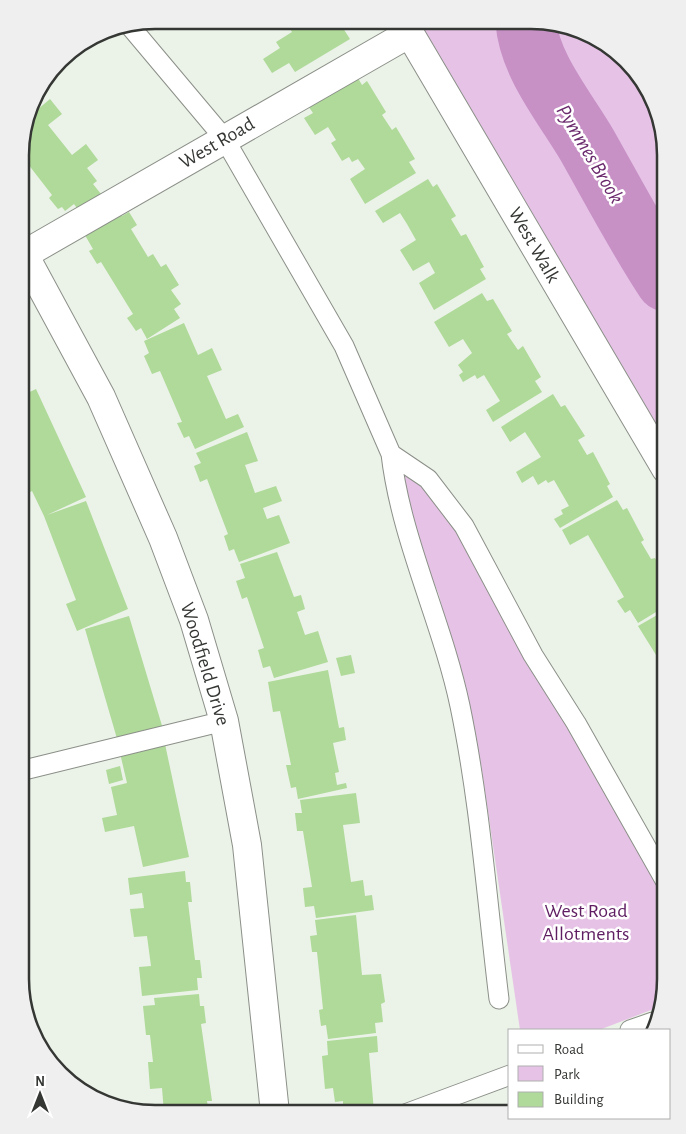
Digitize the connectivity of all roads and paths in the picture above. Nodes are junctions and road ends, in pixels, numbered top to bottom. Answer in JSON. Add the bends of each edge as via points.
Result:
{"nodes":[{"id":1,"x":403,"y":29,"type":"edge"},
{"id":2,"x":407,"y":29,"type":"edge"},
{"id":3,"x":134,"y":31,"type":"edge"},
{"id":4,"x":224,"y":138,"type":"junction"},
{"id":5,"x":29,"y":249,"type":"edge"},
{"id":6,"x":29,"y":263,"type":"edge"},
{"id":7,"x":391,"y":454,"type":"junction"},
{"id":8,"x":657,"y":454,"type":"edge"},
{"id":9,"x":224,"y":721,"type":"junction"},
{"id":10,"x":29,"y":769,"type":"edge"},
{"id":11,"x":657,"y":866,"type":"edge"},
{"id":12,"x":499,"y":999,"type":"dead end"},
{"id":13,"x":649,"y":1023,"type":"edge"},
{"id":14,"x":633,"y":1029,"type":"edge"},
{"id":15,"x":508,"y":1076,"type":"edge"},
{"id":16,"x":274,"y":1105,"type":"edge"},
{"id":17,"x":429,"y":1105,"type":"edge"}],
"edges":[{"from":1,"to":4,"type":"street","name":"West Road"},
{"from":2,"to":8,"type":"street","name":"West Walk"},
{"from":3,"to":4,"type":"lane"},
{"from":4,"to":5,"type":"street","name":"West Road"},
{"from":4,"to":7,"type":"lane","via":[[344,346]]},
{"from":6,"to":9,"type":"street","name":"Woodfield Drive","via":[[101,397],[163,538],[194,620]]},
{"from":7,"to":11,"type":"lane","via":[[428,479],[464,526],[533,655],[576,723]]},
{"from":7,"to":12,"type":"lane","via":[[395,488],[460,704],[474,783]]},
{"from":9,"to":10,"type":"lane"},
{"from":9,"to":16,"type":"street","name":"Woodfield Drive","via":[[247,845]]},
{"from":13,"to":14,"type":"lane"},
{"from":15,"to":17,"type":"lane"}]}
